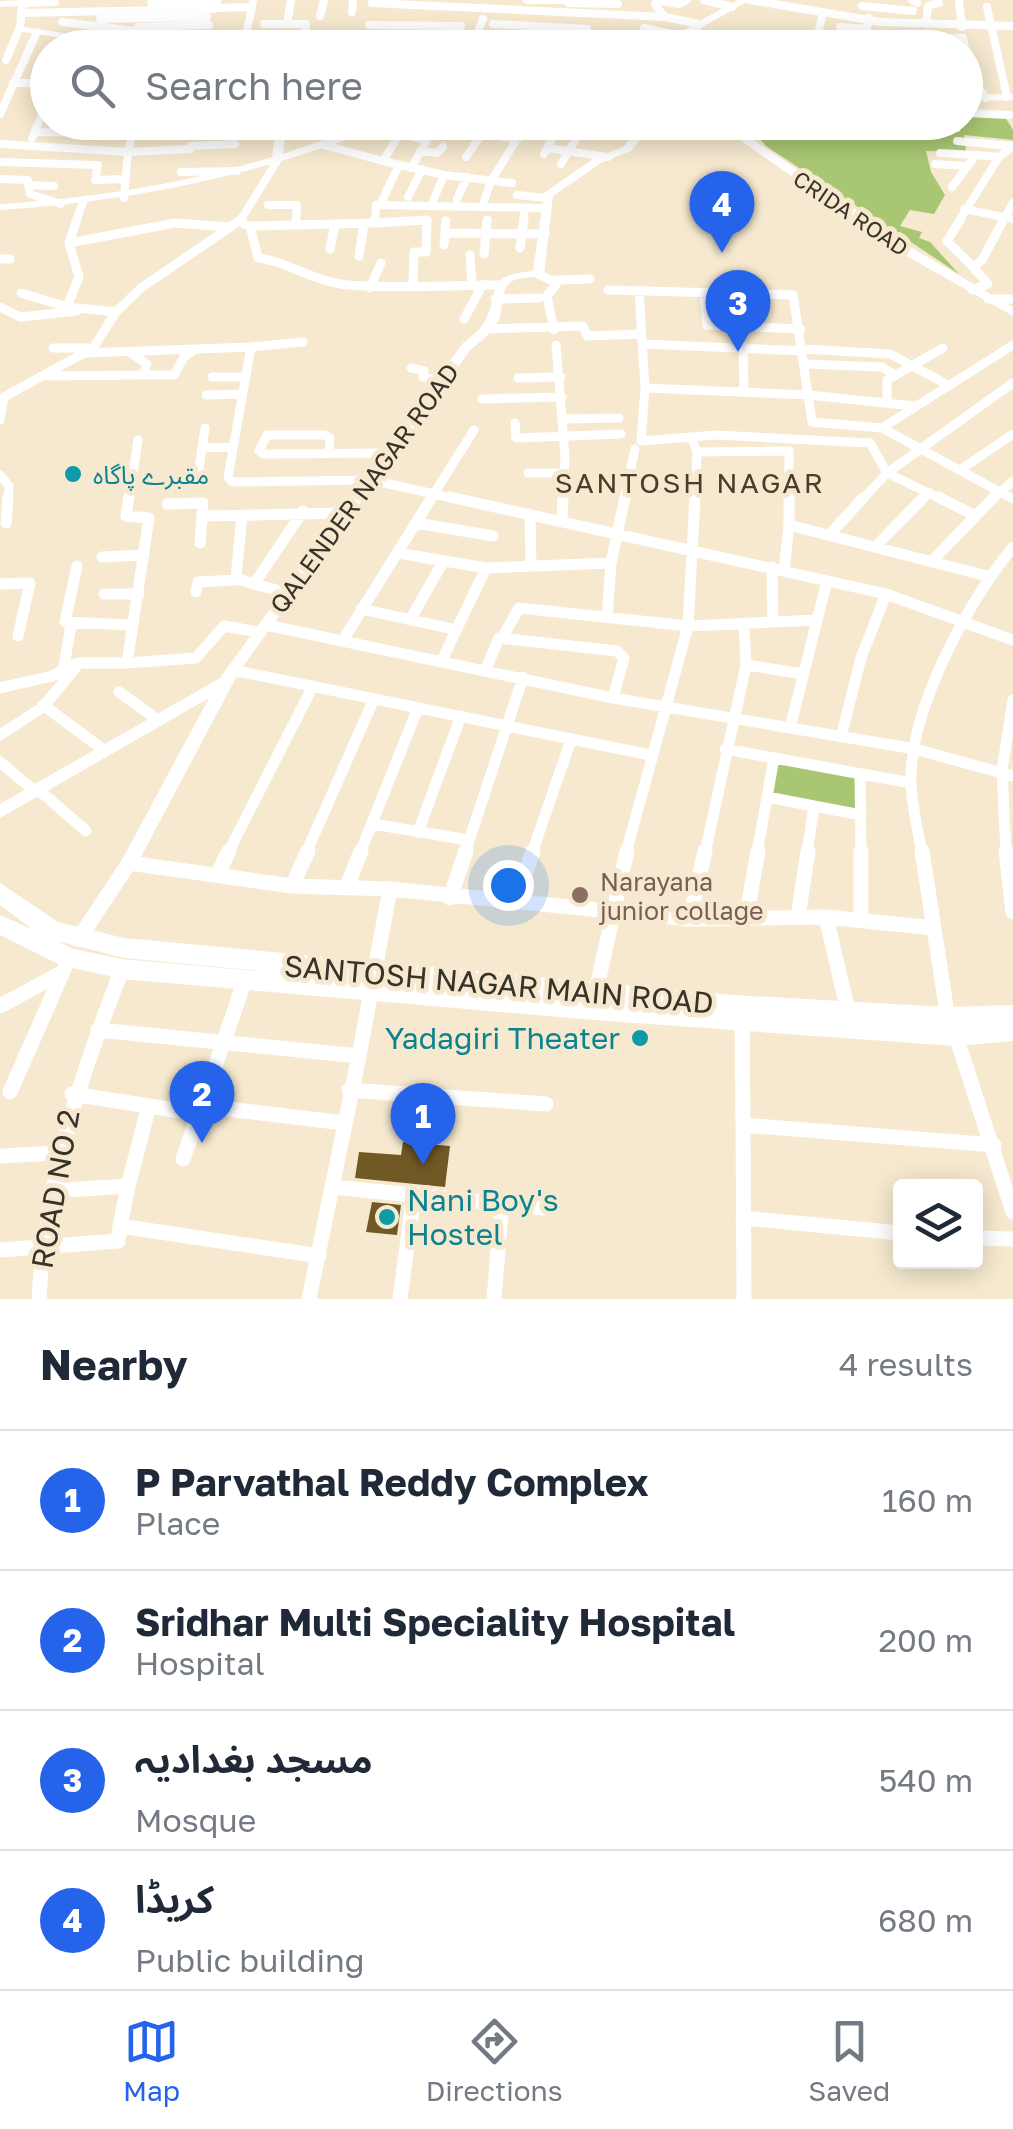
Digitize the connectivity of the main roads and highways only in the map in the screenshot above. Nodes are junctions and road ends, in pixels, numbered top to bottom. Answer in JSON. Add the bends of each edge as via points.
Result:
{"nodes":[{"id":1,"x":748,"y":0,"type":"edge"},
{"id":2,"x":704,"y":30,"type":"edge"},
{"id":3,"x":757,"y":140,"type":"edge"},
{"id":4,"x":1013,"y":312,"type":"edge"},
{"id":5,"x":0,"y":892,"type":"edge"},
{"id":6,"x":0,"y":924,"type":"edge"},
{"id":7,"x":69,"y":957,"type":"junction"},
{"id":8,"x":376,"y":982,"type":"junction"},
{"id":9,"x":594,"y":1002,"type":"junction"},
{"id":10,"x":1013,"y":1016,"type":"edge"},
{"id":11,"x":951,"y":1026,"type":"junction"},
{"id":12,"x":1013,"y":1030,"type":"edge"}],
"edges":[{"from":1,"to":2,"type":"main road"},
{"from":3,"to":4,"type":"main road","name":"CRIDA ROAD"},
{"from":5,"to":7,"type":"main road","name":"SANTOSH NAGAR MAIN ROAD","via":[[50,930]]},
{"from":6,"to":7,"type":"main road","name":"SANTOSH NAGAR MAIN ROAD"},
{"from":7,"to":8,"type":"main road","name":"SANTOSH NAGAR MAIN ROAD"},
{"from":7,"to":8,"type":"main road","name":"SANTOSH NAGAR MAIN ROAD","via":[[122,969],[245,980]]},
{"from":8,"to":9,"type":"main road","name":"SANTOSH NAGAR MAIN ROAD"},
{"from":9,"to":11,"type":"main road","name":"SANTOSH NAGAR MAIN ROAD","via":[[742,1019]]},
{"from":9,"to":11,"type":"main road","name":"SANTOSH NAGAR MAIN ROAD","via":[[848,1011]]},
{"from":10,"to":11,"type":"main road","name":"SANTOSH NAGAR MAIN ROAD"},
{"from":11,"to":12,"type":"main road","name":"SANTOSH NAGAR MAIN ROAD"}]}
